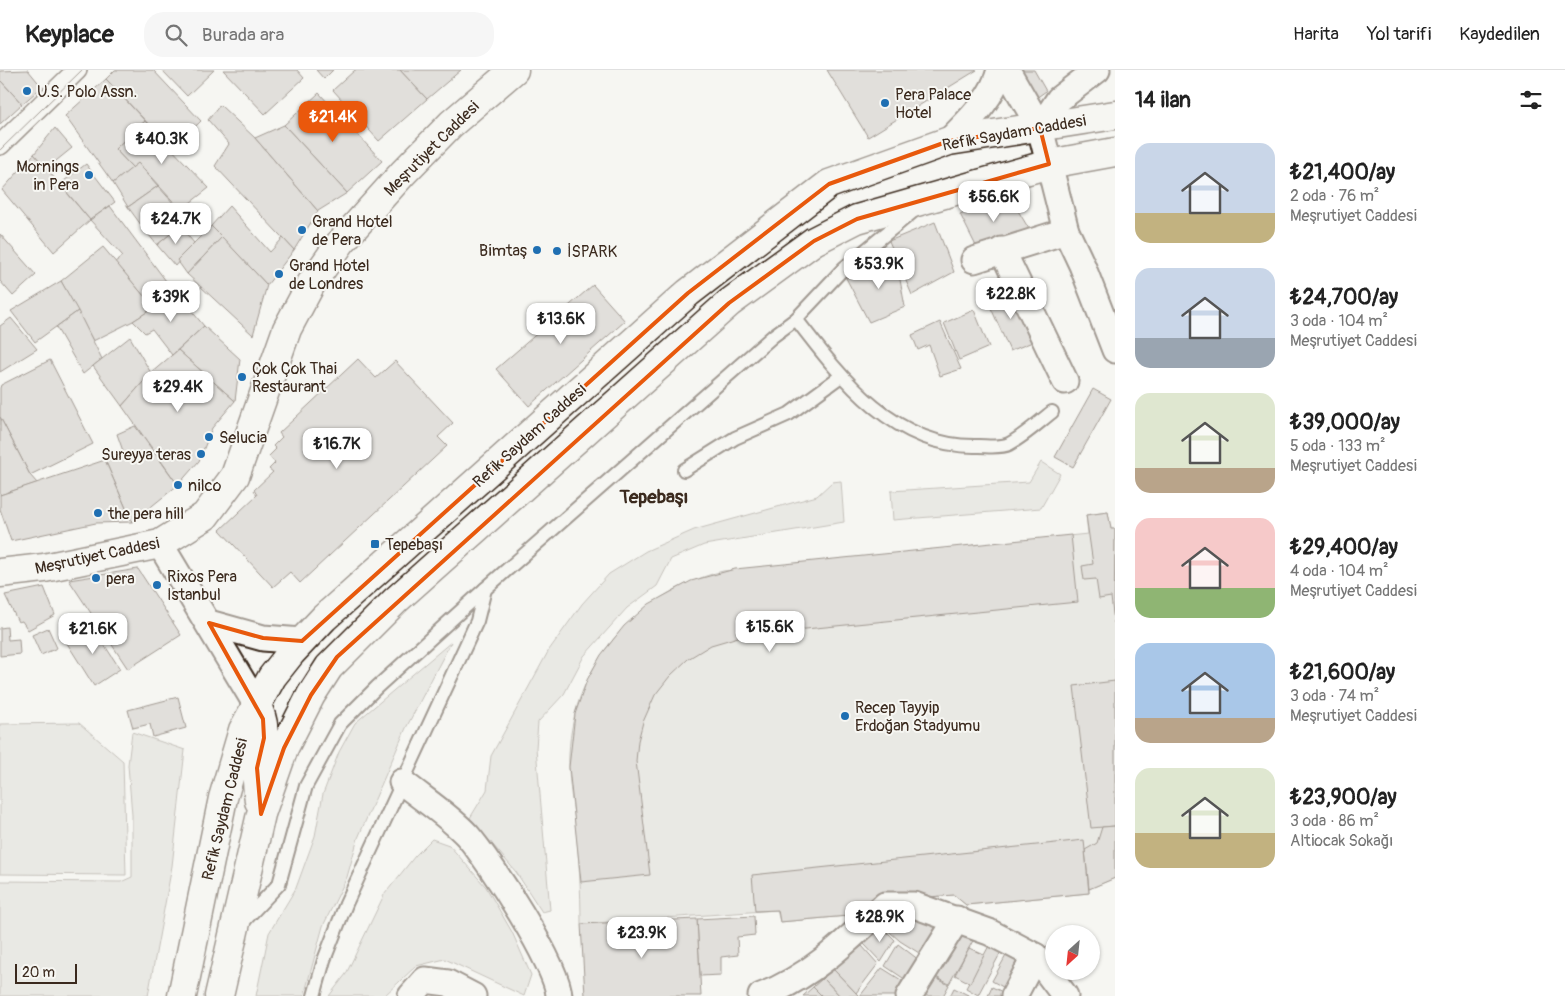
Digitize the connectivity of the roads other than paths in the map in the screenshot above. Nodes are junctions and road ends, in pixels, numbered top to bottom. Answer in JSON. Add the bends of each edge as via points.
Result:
{"nodes":[{"id":1,"x":77,"y":70,"type":"edge"},
{"id":2,"x":514,"y":70,"type":"edge"},
{"id":3,"x":1000,"y":70,"type":"edge"},
{"id":4,"x":1007,"y":70,"type":"edge"},
{"id":5,"x":1097,"y":70,"type":"edge"},
{"id":6,"x":1115,"y":115,"type":"edge"},
{"id":7,"x":1040,"y":128,"type":"junction"},
{"id":8,"x":949,"y":141,"type":"junction"},
{"id":9,"x":0,"y":145,"type":"edge"},
{"id":10,"x":1115,"y":152,"type":"edge"},
{"id":11,"x":1049,"y":164,"type":"junction"},
{"id":12,"x":930,"y":198,"type":"junction"},
{"id":13,"x":1066,"y":231,"type":"junction"},
{"id":14,"x":1002,"y":250,"type":"junction"},
{"id":15,"x":974,"y":260,"type":"dead end"},
{"id":16,"x":796,"y":319,"type":"junction"},
{"id":17,"x":1114,"y":341,"type":"edge"},
{"id":18,"x":841,"y":376,"type":"junction"},
{"id":19,"x":1065,"y":381,"type":"dead end"},
{"id":20,"x":1052,"y":412,"type":"dead end"},
{"id":21,"x":684,"y":470,"type":"dead end"},
{"id":22,"x":160,"y":544,"type":"junction"},
{"id":23,"x":0,"y":573,"type":"edge"},
{"id":24,"x":485,"y":590,"type":"junction"},
{"id":25,"x":209,"y":623,"type":"junction"},
{"id":26,"x":302,"y":641,"type":"junction"},
{"id":27,"x":256,"y":704,"type":"junction"},
{"id":28,"x":402,"y":782,"type":"junction"},
{"id":29,"x":262,"y":814,"type":"junction"},
{"id":30,"x":958,"y":919,"type":"junction"},
{"id":31,"x":233,"y":932,"type":"junction"},
{"id":32,"x":1035,"y":956,"type":"junction"},
{"id":33,"x":182,"y":996,"type":"edge"},
{"id":34,"x":219,"y":996,"type":"edge"},
{"id":35,"x":314,"y":996,"type":"edge"},
{"id":36,"x":411,"y":996,"type":"edge"},
{"id":37,"x":473,"y":996,"type":"edge"},
{"id":38,"x":559,"y":996,"type":"edge"},
{"id":39,"x":761,"y":996,"type":"edge"},
{"id":40,"x":909,"y":996,"type":"edge"},
{"id":41,"x":1014,"y":996,"type":"edge"},
{"id":42,"x":1065,"y":996,"type":"edge"}],
"edges":[{"from":1,"to":9,"type":"street"},
{"from":2,"to":22,"type":"main road","name":"Meşrutiyet Caddesi","via":[[451,124],[341,242],[310,284],[287,330],[235,476],[205,516]]},
{"from":3,"to":8,"type":"street","via":[[985,103]]},
{"from":4,"to":7,"type":"street"},
{"from":5,"to":7,"type":"street","via":[[1058,99]]},
{"from":6,"to":7,"type":"main road","name":"Refik Saydam Caddesi"},
{"from":7,"to":8,"type":"main road","name":"Refik Saydam Caddesi"},
{"from":7,"to":11,"type":"street"},
{"from":8,"to":26,"type":"main road","name":"Refik Saydam Caddesi","via":[[829,184],[764,234],[688,293]]},
{"from":10,"to":11,"type":"main road","name":"Refik Saydam Caddesi"},
{"from":11,"to":12,"type":"main road","name":"Refik Saydam Caddesi"},
{"from":11,"to":13,"type":"street"},
{"from":12,"to":16,"type":"lane","via":[[844,268]]},
{"from":12,"to":29,"type":"main road","name":"Refik Saydam Caddesi","via":[[857,219],[814,241],[729,303],[396,600],[337,657],[320,680],[284,748]]},
{"from":13,"to":14,"type":"street"},
{"from":13,"to":17,"type":"street"},
{"from":14,"to":15,"type":"street"},
{"from":14,"to":19,"type":"street"},
{"from":16,"to":18,"type":"lane"},
{"from":16,"to":24,"type":"lane"},
{"from":18,"to":20,"type":"lane","via":[[888,419],[926,439],[958,445],[1007,445]]},
{"from":18,"to":21,"type":"lane","via":[[788,414],[735,438]]},
{"from":22,"to":23,"type":"main road","name":"Meşrutiyet Caddesi","via":[[44,568]]},
{"from":22,"to":25,"type":"street"},
{"from":24,"to":28,"type":"lane","via":[[477,621]]},
{"from":24,"to":31,"type":"lane","via":[[340,724],[306,786],[279,884]]},
{"from":25,"to":26,"type":"street","via":[[263,638]]},
{"from":25,"to":27,"type":"street"},
{"from":26,"to":27,"type":"main road","name":"Refik Saydam Caddesi","via":[[272,677]]},
{"from":27,"to":29,"type":"main road","via":[[264,724],[257,768]]},
{"from":27,"to":33,"type":"main road","name":"Refik Saydam Caddesi","via":[[235,753],[223,798]]},
{"from":28,"to":35,"type":"lane","via":[[346,904]]},
{"from":28,"to":38,"type":"street","via":[[466,835],[504,886],[548,961]]},
{"from":29,"to":31,"type":"main road","name":"Refik Saydam Caddesi"},
{"from":30,"to":32,"type":"street"},
{"from":30,"to":39,"type":"street","via":[[914,904],[885,905],[833,954],[785,987]]},
{"from":30,"to":40,"type":"street"},
{"from":31,"to":34,"type":"main road","name":"Refik Saydam Caddesi"},
{"from":32,"to":41,"type":"street"},
{"from":32,"to":42,"type":"street"},
{"from":36,"to":37,"type":"street","via":[[426,980],[448,983]]}]}
